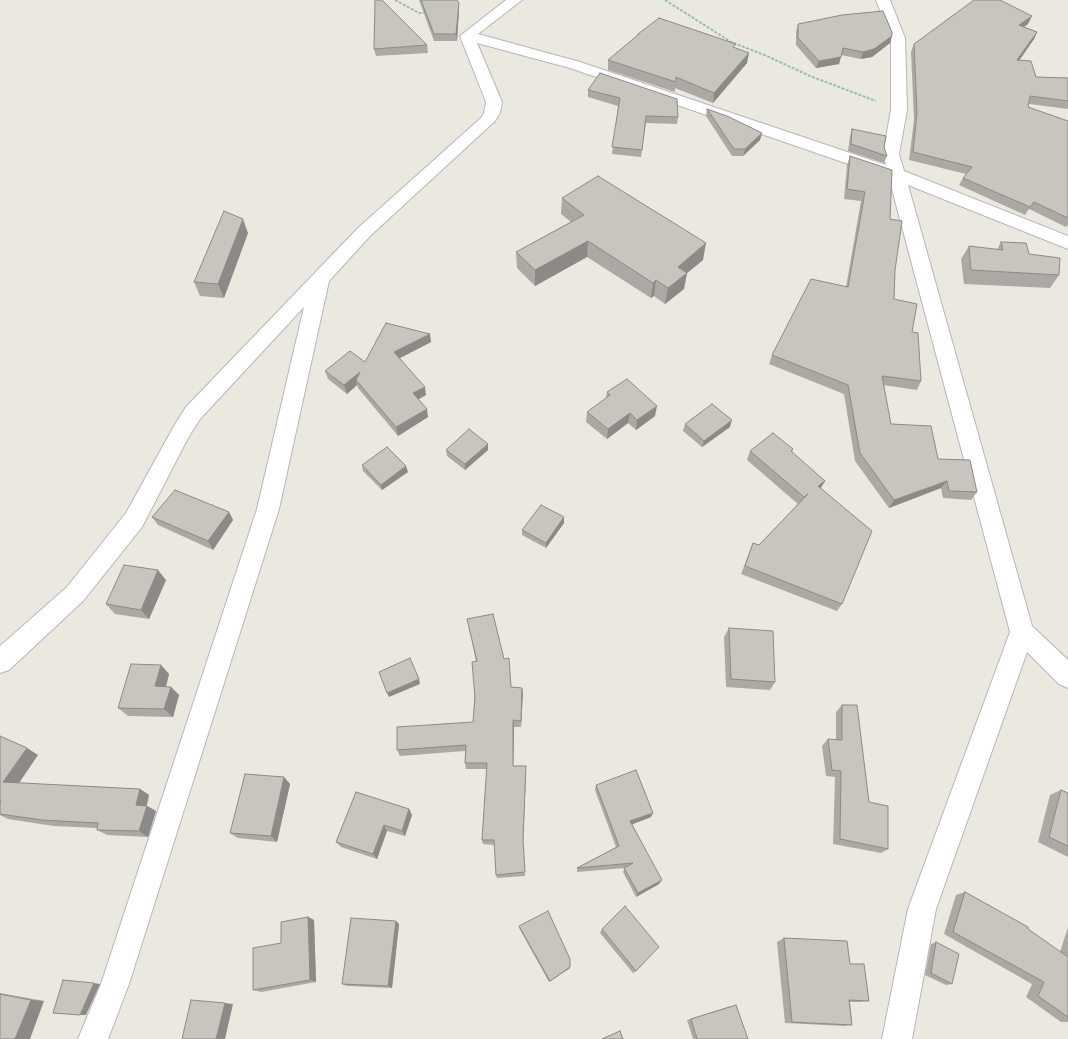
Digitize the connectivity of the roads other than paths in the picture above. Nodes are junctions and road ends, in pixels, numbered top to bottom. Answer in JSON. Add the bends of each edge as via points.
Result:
{"nodes":[{"id":1,"x":516,"y":0,"type":"edge"},
{"id":2,"x":883,"y":0,"type":"edge"},
{"id":3,"x":467,"y":36,"type":"junction"},
{"id":4,"x":898,"y":175,"type":"junction"},
{"id":5,"x":1068,"y":243,"type":"edge"},
{"id":6,"x":321,"y":278,"type":"junction"},
{"id":7,"x":1022,"y":632,"type":"junction"},
{"id":8,"x":0,"y":662,"type":"edge"},
{"id":9,"x":1068,"y":676,"type":"edge"},
{"id":10,"x":92,"y":1039,"type":"edge"},
{"id":11,"x":897,"y":1039,"type":"edge"}],
"edges":[{"from":1,"to":3,"type":"street"},
{"from":2,"to":4,"type":"street","via":[[898,38],[899,110],[891,154]]},
{"from":3,"to":4,"type":"street","via":[[575,65]]},
{"from":3,"to":6,"type":"street","via":[[494,102],[492,113],[487,121],[364,232]]},
{"from":4,"to":5,"type":"street"},
{"from":4,"to":7,"type":"street"},
{"from":6,"to":8,"type":"street","via":[[193,413],[134,520],[75,594]]},
{"from":6,"to":10,"type":"street","via":[[268,509],[115,984]]},
{"from":7,"to":9,"type":"street"},
{"from":7,"to":11,"type":"street","via":[[922,909]]}]}
